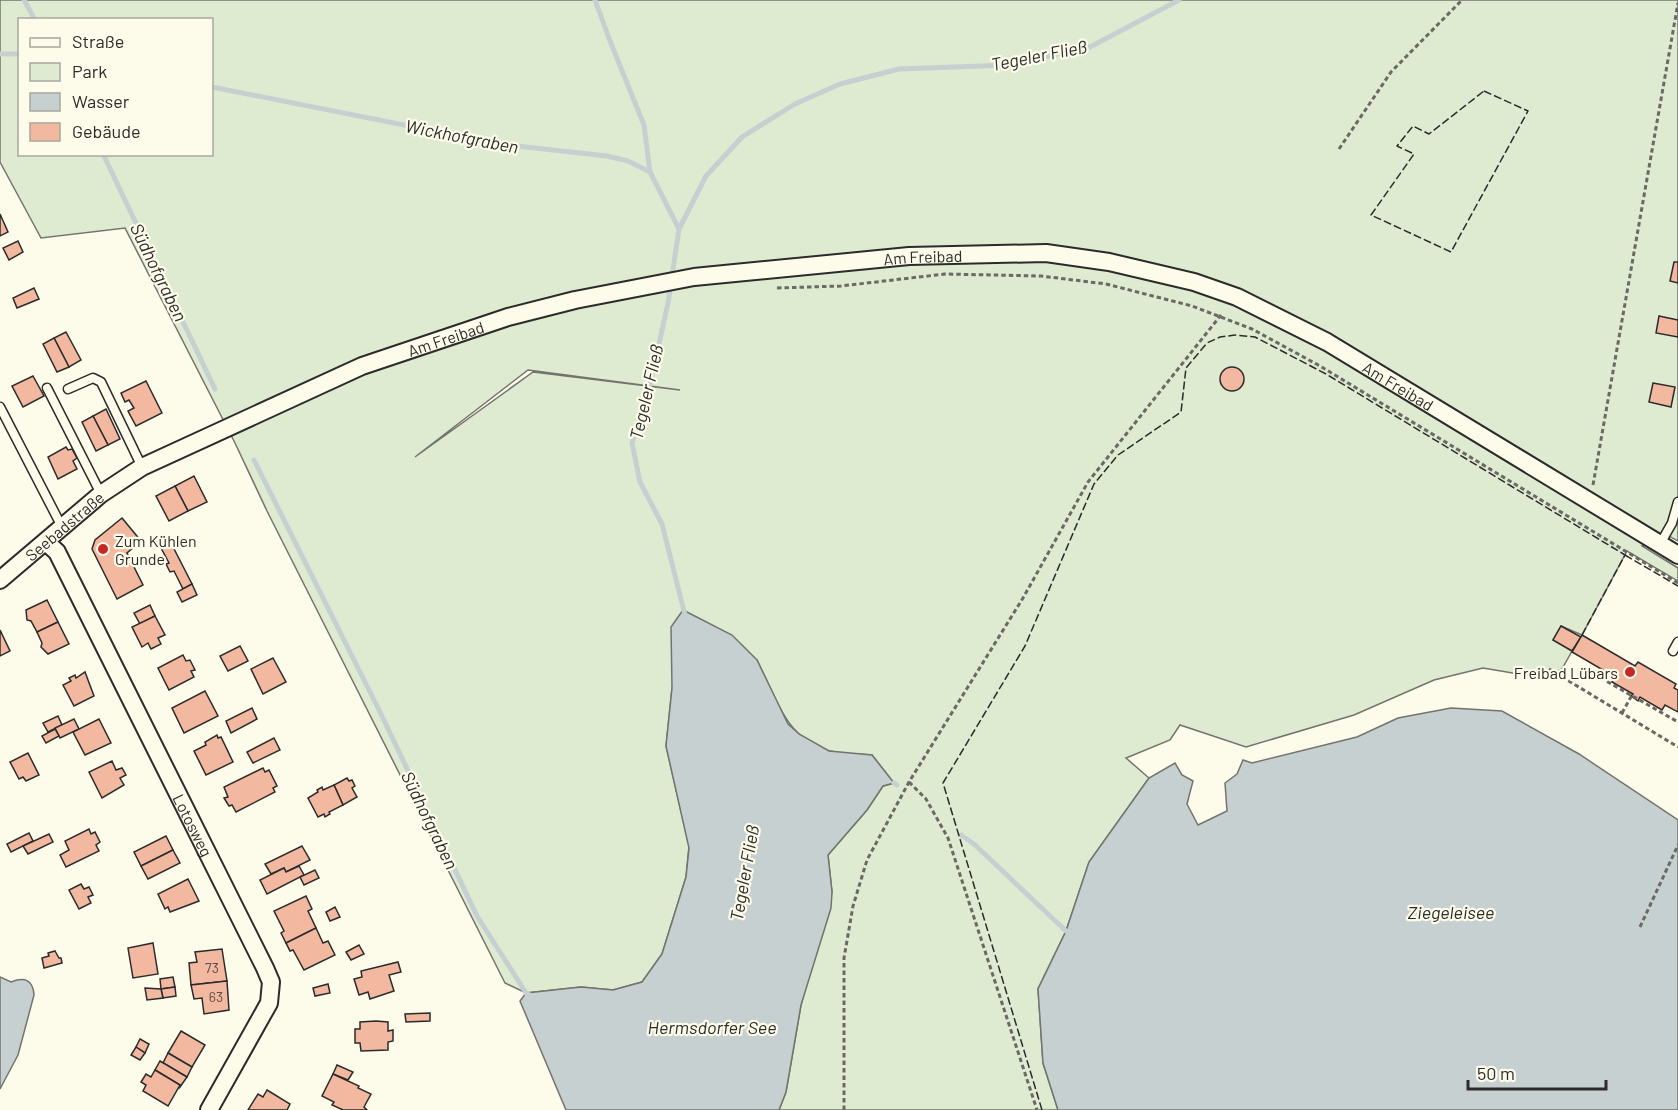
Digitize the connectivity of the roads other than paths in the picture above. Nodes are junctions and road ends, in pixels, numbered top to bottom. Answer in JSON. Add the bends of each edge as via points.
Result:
{"nodes":[{"id":1,"x":47,"y":388,"type":"dead end"},
{"id":2,"x":69,"y":389,"type":"dead end"},
{"id":3,"x":0,"y":407,"type":"edge"},
{"id":4,"x":135,"y":471,"type":"junction"},
{"id":5,"x":101,"y":494,"type":"junction"},
{"id":6,"x":1678,"y":502,"type":"edge"},
{"id":7,"x":62,"y":527,"type":"junction"},
{"id":8,"x":46,"y":542,"type":"junction"},
{"id":9,"x":1660,"y":544,"type":"junction"},
{"id":10,"x":1678,"y":555,"type":"edge"},
{"id":11,"x":0,"y":580,"type":"edge"},
{"id":12,"x":1678,"y":642,"type":"edge"},
{"id":13,"x":1673,"y":651,"type":"dead end"},
{"id":14,"x":209,"y":1110,"type":"edge"}],
"edges":[{"from":1,"to":5,"type":"lane"},
{"from":2,"to":4,"type":"lane","via":[[93,378],[100,382]]},
{"from":3,"to":7,"type":"lane"},
{"from":4,"to":5,"type":"street","name":"Seebadstraße"},
{"from":4,"to":9,"type":"street","name":"Am Freibad","via":[[362,366],[508,317],[575,300],[694,277],[909,256],[1046,253],[1109,262],[1194,282],[1237,297],[1327,342]]},
{"from":5,"to":7,"type":"street","name":"Seebadstraße"},
{"from":6,"to":9,"type":"lane"},
{"from":7,"to":8,"type":"street","name":"Seebadstraße"},
{"from":8,"to":11,"type":"street","name":"Seebadstraße"},
{"from":8,"to":14,"type":"street","name":"Lotosweg","via":[[57,552],[271,982],[269,1003]]},
{"from":9,"to":10,"type":"street","name":"Am Freibad"},
{"from":12,"to":13,"type":"lane"}]}
